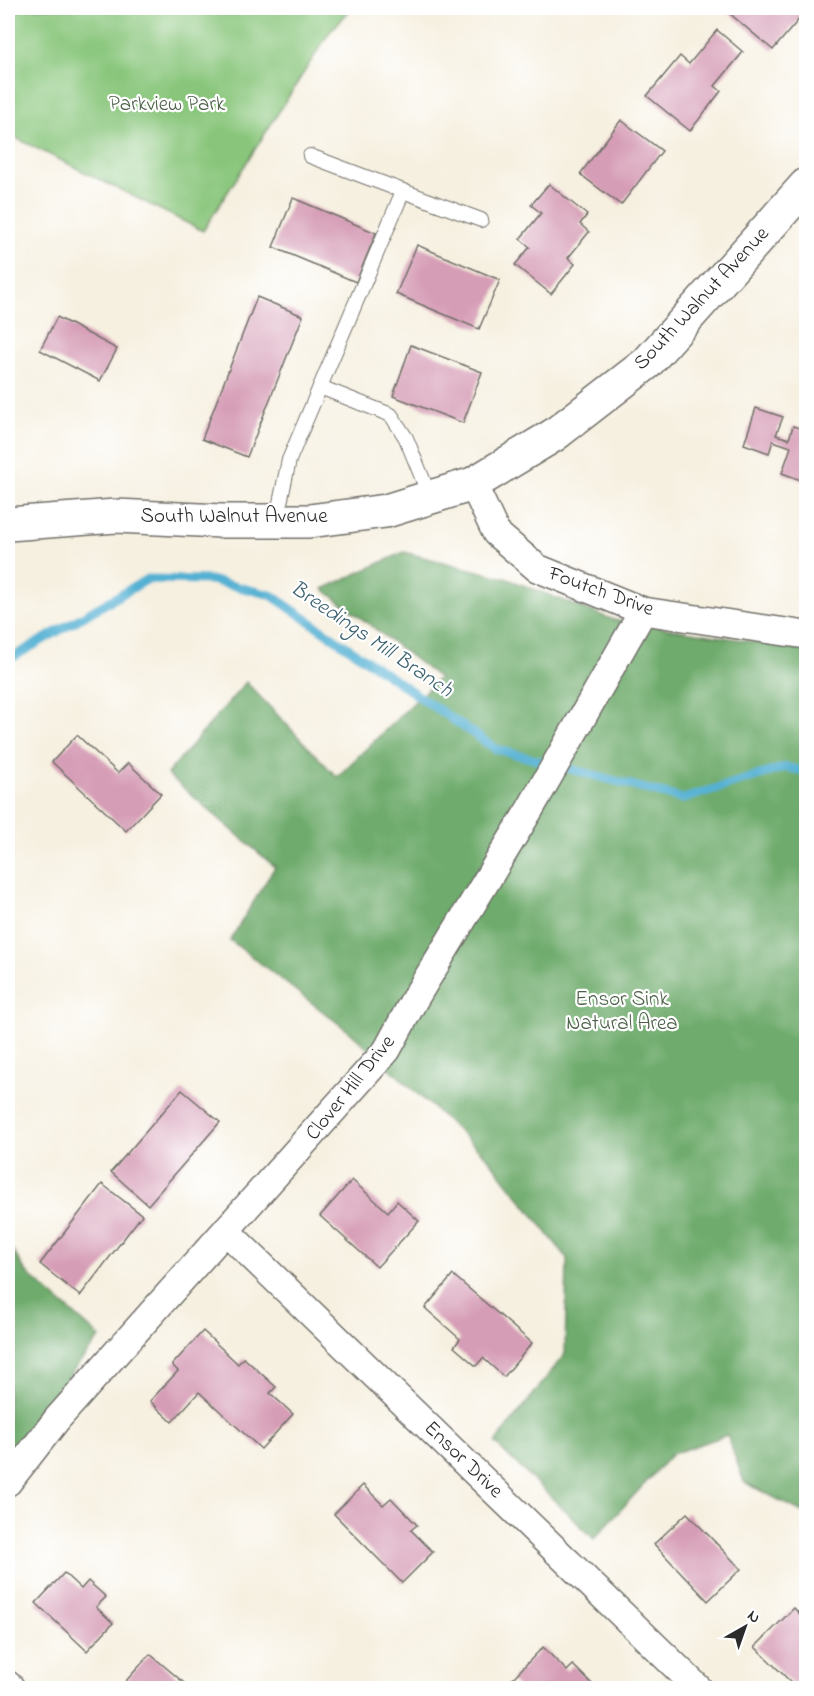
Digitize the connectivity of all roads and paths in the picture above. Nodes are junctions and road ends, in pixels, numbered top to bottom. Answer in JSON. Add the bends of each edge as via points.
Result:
{"nodes":[{"id":1,"x":310,"y":156,"type":"dead end"},
{"id":2,"x":807,"y":185,"type":"edge"},
{"id":3,"x":403,"y":191,"type":"junction"},
{"id":4,"x":481,"y":220,"type":"dead end"},
{"id":5,"x":320,"y":387,"type":"junction"},
{"id":6,"x":473,"y":484,"type":"junction"},
{"id":7,"x":430,"y":497,"type":"junction"},
{"id":8,"x":276,"y":522,"type":"junction"},
{"id":9,"x":8,"y":523,"type":"edge"},
{"id":10,"x":643,"y":611,"type":"junction"},
{"id":11,"x":807,"y":635,"type":"edge"},
{"id":12,"x":227,"y":1232,"type":"junction"},
{"id":13,"x":8,"y":1482,"type":"edge"},
{"id":14,"x":8,"y":1685,"type":"edge"},
{"id":15,"x":11,"y":1689,"type":"edge"},
{"id":16,"x":698,"y":1689,"type":"edge"}],
"edges":[{"from":1,"to":3,"type":"lane"},
{"from":2,"to":6,"type":"street","name":"South Walnut Avenue","via":[[647,363],[554,435]]},
{"from":3,"to":4,"type":"lane"},
{"from":3,"to":5,"type":"lane"},
{"from":5,"to":7,"type":"lane","via":[[391,415],[406,438]]},
{"from":5,"to":8,"type":"lane","via":[[289,460]]},
{"from":6,"to":7,"type":"street","name":"South Walnut Avenue"},
{"from":6,"to":10,"type":"street","name":"Foutch Drive","via":[[496,533],[537,568]]},
{"from":7,"to":8,"type":"street","name":"South Walnut Avenue","via":[[386,511]]},
{"from":8,"to":9,"type":"street","name":"South Walnut Avenue","via":[[116,516]]},
{"from":10,"to":11,"type":"street","name":"Foutch Drive"},
{"from":10,"to":12,"type":"street","name":"Clover Hill Drive","via":[[387,1050]]},
{"from":12,"to":13,"type":"street","name":"Clover Hill Drive","via":[[58,1418]]},
{"from":12,"to":16,"type":"street","name":"Ensor Drive"},
{"from":14,"to":15,"type":"street"}]}
